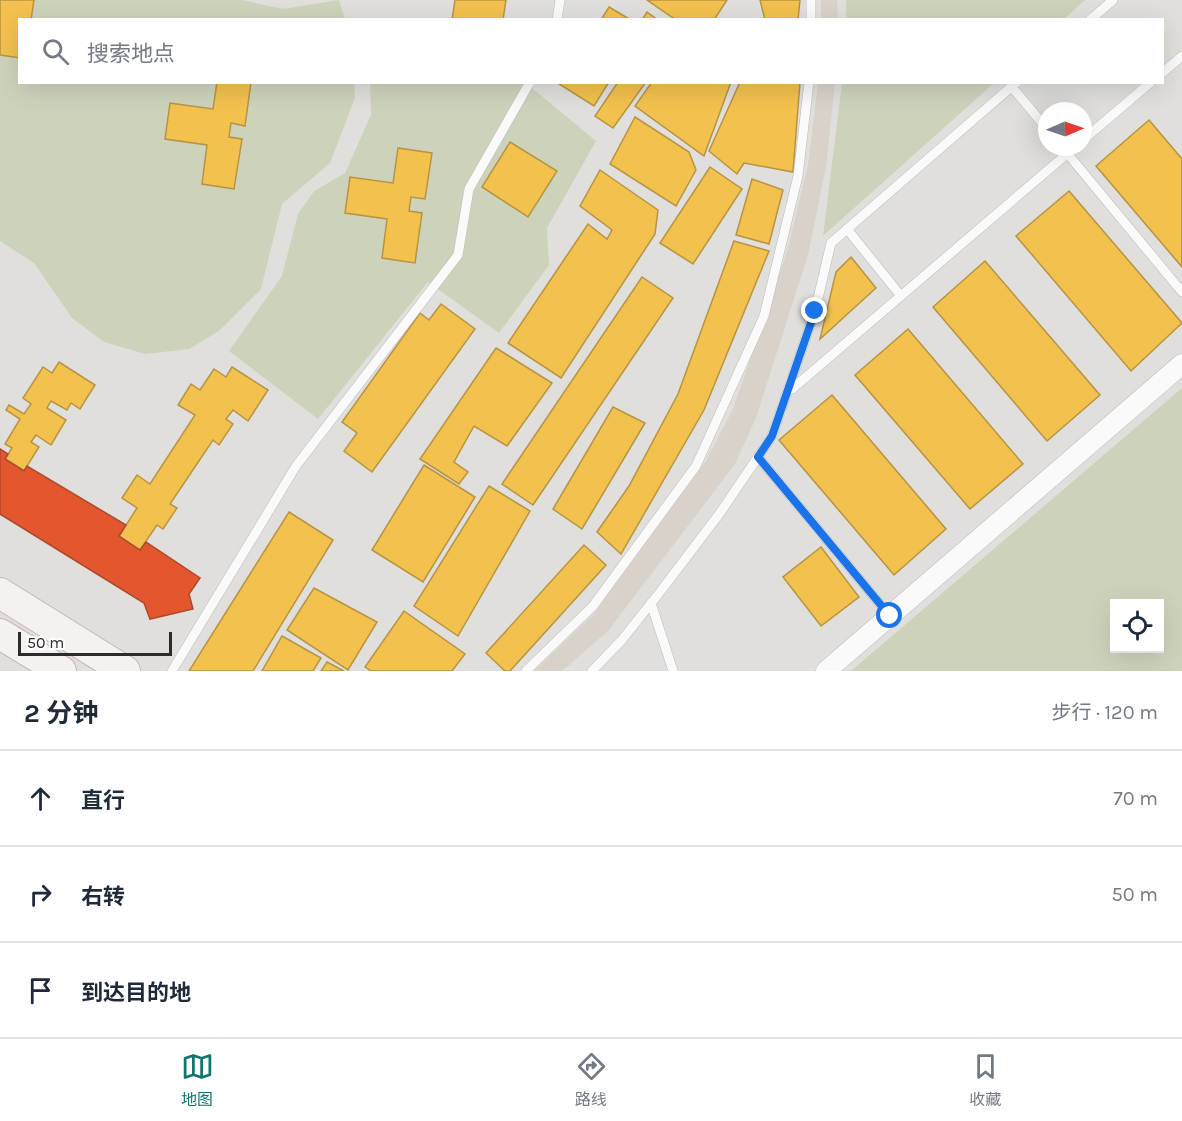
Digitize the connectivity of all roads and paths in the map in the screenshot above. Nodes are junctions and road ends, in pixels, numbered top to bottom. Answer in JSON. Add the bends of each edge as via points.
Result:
{"nodes":[{"id":1,"x":560,"y":0,"type":"edge"},
{"id":2,"x":811,"y":0,"type":"edge"},
{"id":3,"x":1113,"y":0,"type":"edge"},
{"id":4,"x":557,"y":18,"type":"edge"},
{"id":5,"x":811,"y":18,"type":"edge"},
{"id":6,"x":1092,"y":18,"type":"edge"},
{"id":7,"x":1182,"y":56,"type":"edge"},
{"id":8,"x":1164,"y":71,"type":"edge"},
{"id":9,"x":529,"y":84,"type":"edge"},
{"id":10,"x":809,"y":84,"type":"edge"},
{"id":11,"x":1149,"y":84,"type":"edge"},
{"id":12,"x":1015,"y":85,"type":"edge"},
{"id":13,"x":1038,"y":117,"type":"edge"},
{"id":14,"x":1092,"y":132,"type":"edge"},
{"id":15,"x":1058,"y":156,"type":"edge"},
{"id":16,"x":1070,"y":156,"type":"edge"},
{"id":17,"x":847,"y":229,"type":"junction"},
{"id":18,"x":1182,"y":292,"type":"edge"},
{"id":19,"x":901,"y":296,"type":"junction"},
{"id":20,"x":1182,"y":364,"type":"edge"},
{"id":21,"x":790,"y":390,"type":"junction"},
{"id":22,"x":758,"y":457,"type":"junction"},
{"id":23,"x":0,"y":593,"type":"edge"},
{"id":24,"x":651,"y":603,"type":"junction"},
{"id":25,"x":890,"y":616,"type":"junction"},
{"id":26,"x":0,"y":634,"type":"edge"},
{"id":27,"x":61,"y":671,"type":"edge"},
{"id":28,"x":125,"y":671,"type":"edge"},
{"id":29,"x":172,"y":671,"type":"edge"},
{"id":30,"x":526,"y":671,"type":"edge"},
{"id":31,"x":592,"y":671,"type":"edge"},
{"id":32,"x":673,"y":671,"type":"edge"},
{"id":33,"x":826,"y":671,"type":"edge"}],
"edges":[{"from":1,"to":4,"type":"lane"},
{"from":2,"to":5,"type":"lane"},
{"from":3,"to":6,"type":"lane"},
{"from":7,"to":8,"type":"lane"},
{"from":9,"to":29,"type":"lane","via":[[470,189],[458,255],[296,466]]},
{"from":10,"to":30,"type":"lane","via":[[798,176],[764,316],[696,466],[593,606]]},
{"from":11,"to":14,"type":"lane"},
{"from":12,"to":13,"type":"lane"},
{"from":12,"to":17,"type":"lane"},
{"from":15,"to":19,"type":"lane"},
{"from":16,"to":18,"type":"lane"},
{"from":17,"to":19,"type":"lane"},
{"from":17,"to":21,"type":"lane","via":[[831,243]]},
{"from":19,"to":21,"type":"lane"},
{"from":20,"to":25,"type":"street"},
{"from":21,"to":22,"type":"lane","via":[[772,436]]},
{"from":22,"to":24,"type":"lane"},
{"from":22,"to":25,"type":"lane"},
{"from":23,"to":28,"type":"main road"},
{"from":24,"to":31,"type":"lane"},
{"from":24,"to":32,"type":"lane"},
{"from":25,"to":33,"type":"street"},
{"from":26,"to":27,"type":"main road"}]}
